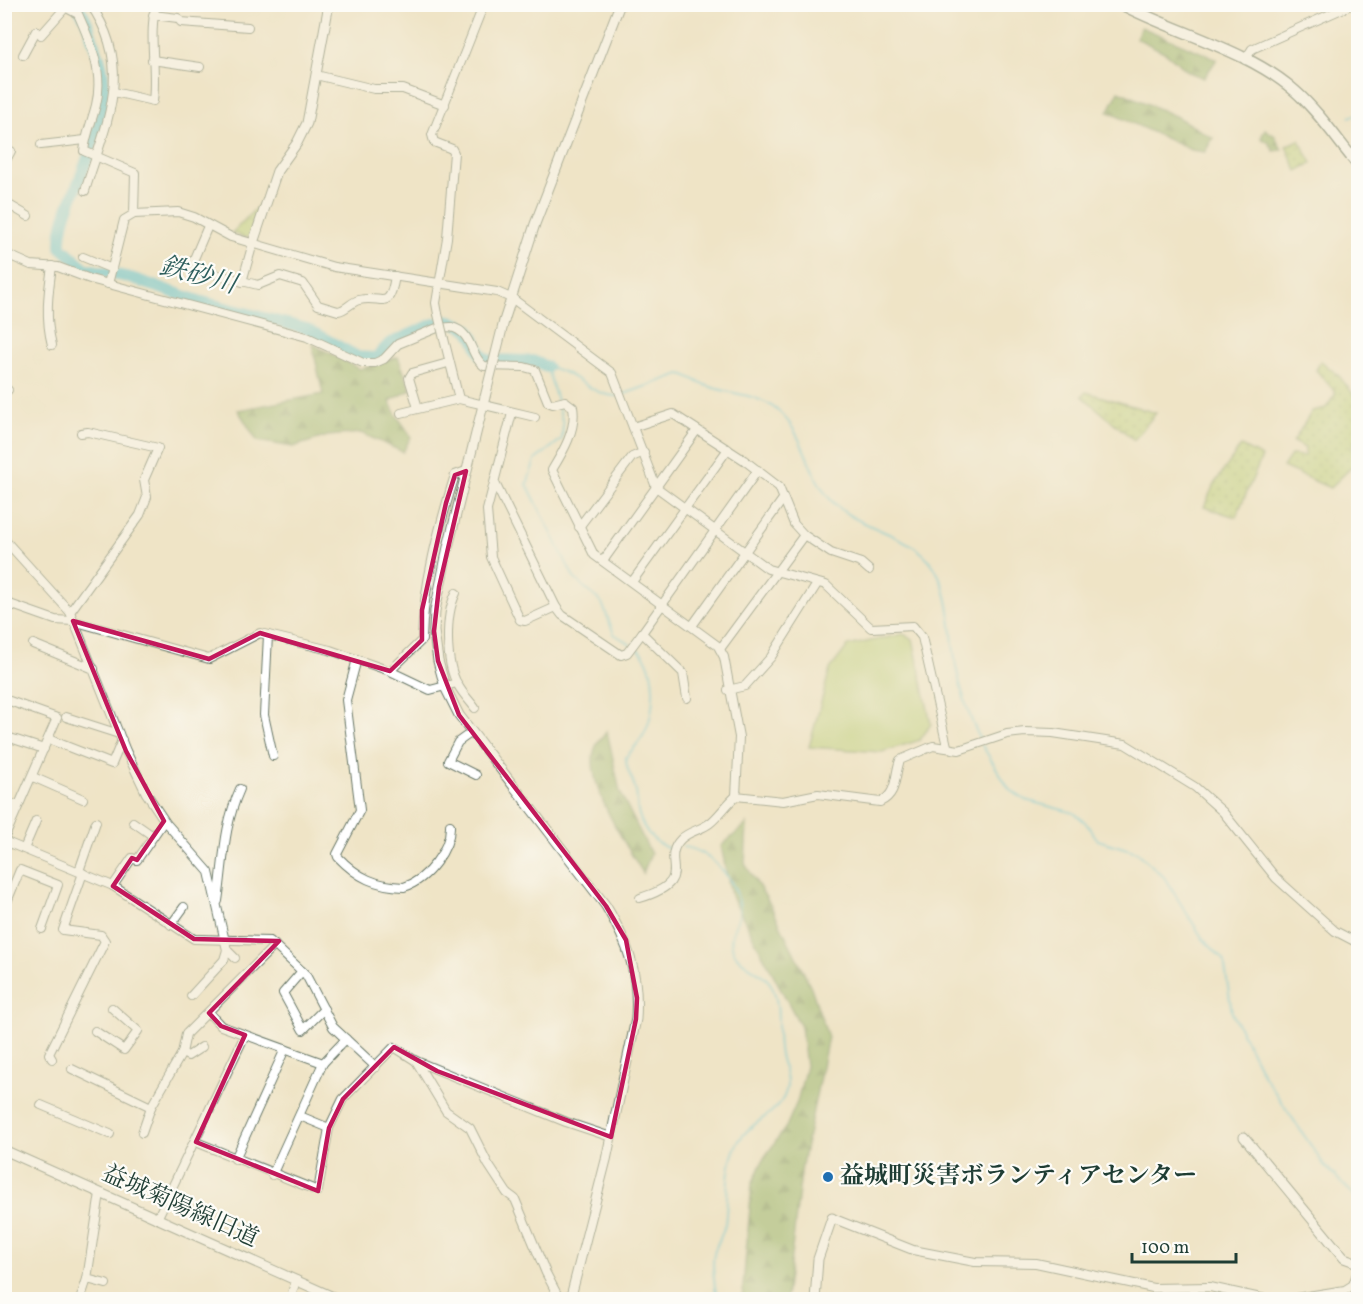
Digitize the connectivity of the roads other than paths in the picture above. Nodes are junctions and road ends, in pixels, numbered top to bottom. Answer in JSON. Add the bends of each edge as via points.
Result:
{"nodes":[{"id":1,"x":156,"y":4,"type":"edge"},
{"id":2,"x":329,"y":4,"type":"edge"},
{"id":3,"x":484,"y":4,"type":"edge"},
{"id":4,"x":620,"y":4,"type":"edge"},
{"id":5,"x":1121,"y":4,"type":"edge"},
{"id":6,"x":1353,"y":4,"type":"edge"},
{"id":7,"x":90,"y":5,"type":"edge"},
{"id":8,"x":62,"y":6,"type":"edge"},
{"id":9,"x":78,"y":15,"type":"junction"},
{"id":10,"x":153,"y":15,"type":"junction"},
{"id":11,"x":248,"y":27,"type":"dead end"},
{"id":12,"x":24,"y":55,"type":"dead end"},
{"id":13,"x":152,"y":60,"type":"junction"},
{"id":14,"x":1245,"y":60,"type":"junction"},
{"id":15,"x":200,"y":67,"type":"dead end"},
{"id":16,"x":316,"y":75,"type":"junction"},
{"id":17,"x":114,"y":92,"type":"junction"},
{"id":18,"x":445,"y":105,"type":"junction"},
{"id":19,"x":85,"y":140,"type":"junction"},
{"id":20,"x":41,"y":145,"type":"dead end"},
{"id":21,"x":4,"y":147,"type":"edge"},
{"id":22,"x":95,"y":157,"type":"junction"},
{"id":23,"x":4,"y":164,"type":"edge"},
{"id":24,"x":1359,"y":165,"type":"edge"},
{"id":25,"x":85,"y":191,"type":"dead end"},
{"id":26,"x":4,"y":202,"type":"edge"},
{"id":27,"x":134,"y":214,"type":"junction"},
{"id":28,"x":28,"y":216,"type":"dead end"},
{"id":29,"x":208,"y":226,"type":"junction"},
{"id":30,"x":253,"y":243,"type":"junction"},
{"id":31,"x":4,"y":253,"type":"edge"},
{"id":32,"x":83,"y":257,"type":"dead end"},
{"id":33,"x":52,"y":266,"type":"junction"},
{"id":34,"x":112,"y":269,"type":"junction"},
{"id":35,"x":395,"y":276,"type":"junction"},
{"id":36,"x":242,"y":282,"type":"junction"},
{"id":37,"x":438,"y":283,"type":"junction"},
{"id":38,"x":108,"y":284,"type":"junction"},
{"id":39,"x":510,"y":297,"type":"junction"},
{"id":40,"x":52,"y":345,"type":"dead end"},
{"id":41,"x":448,"y":363,"type":"junction"},
{"id":42,"x":459,"y":399,"type":"junction"},
{"id":43,"x":484,"y":401,"type":"junction"},
{"id":44,"x":418,"y":408,"type":"junction"},
{"id":45,"x":402,"y":413,"type":"dead end"},
{"id":46,"x":512,"y":413,"type":"junction"},
{"id":47,"x":535,"y":417,"type":"dead end"},
{"id":48,"x":633,"y":427,"type":"junction"},
{"id":49,"x":698,"y":430,"type":"junction"},
{"id":50,"x":81,"y":433,"type":"dead end"},
{"id":51,"x":728,"y":449,"type":"junction"},
{"id":52,"x":644,"y":452,"type":"junction"},
{"id":53,"x":758,"y":470,"type":"junction"},
{"id":54,"x":466,"y":471,"type":"junction"},
{"id":55,"x":495,"y":483,"type":"junction"},
{"id":56,"x":656,"y":487,"type":"junction"},
{"id":57,"x":783,"y":499,"type":"junction"},
{"id":58,"x":686,"y":508,"type":"junction"},
{"id":59,"x":579,"y":527,"type":"junction"},
{"id":60,"x":714,"y":530,"type":"junction"},
{"id":61,"x":804,"y":535,"type":"junction"},
{"id":62,"x":4,"y":539,"type":"edge"},
{"id":63,"x":745,"y":552,"type":"junction"},
{"id":64,"x":603,"y":561,"type":"junction"},
{"id":65,"x":868,"y":570,"type":"dead end"},
{"id":66,"x":775,"y":572,"type":"junction"},
{"id":67,"x":632,"y":582,"type":"junction"},
{"id":68,"x":817,"y":584,"type":"junction"},
{"id":69,"x":456,"y":593,"type":"dead end"},
{"id":70,"x":4,"y":602,"type":"edge"},
{"id":71,"x":663,"y":604,"type":"junction"},
{"id":72,"x":555,"y":607,"type":"junction"},
{"id":73,"x":71,"y":616,"type":"junction"},
{"id":74,"x":692,"y":626,"type":"junction"},
{"id":75,"x":268,"y":635,"type":"junction"},
{"id":76,"x":640,"y":635,"type":"junction"},
{"id":77,"x":33,"y":644,"type":"dead end"},
{"id":78,"x":720,"y":649,"type":"junction"},
{"id":79,"x":357,"y":659,"type":"junction"},
{"id":80,"x":94,"y":669,"type":"junction"},
{"id":81,"x":390,"y":671,"type":"junction"},
{"id":82,"x":457,"y":683,"type":"junction"},
{"id":83,"x":446,"y":687,"type":"junction"},
{"id":84,"x":728,"y":690,"type":"junction"},
{"id":85,"x":687,"y":698,"type":"dead end"},
{"id":86,"x":4,"y":699,"type":"edge"},
{"id":87,"x":475,"y":708,"type":"dead end"},
{"id":88,"x":66,"y":717,"type":"dead end"},
{"id":89,"x":472,"y":732,"type":"junction"},
{"id":90,"x":4,"y":736,"type":"edge"},
{"id":91,"x":121,"y":737,"type":"junction"},
{"id":92,"x":48,"y":739,"type":"junction"},
{"id":93,"x":947,"y":746,"type":"junction"},
{"id":94,"x":44,"y":749,"type":"junction"},
{"id":95,"x":273,"y":756,"type":"dead end"},
{"id":96,"x":476,"y":776,"type":"dead end"},
{"id":97,"x":33,"y":777,"type":"junction"},
{"id":98,"x":240,"y":789,"type":"dead end"},
{"id":99,"x":736,"y":796,"type":"junction"},
{"id":100,"x":83,"y":799,"type":"dead end"},
{"id":101,"x":4,"y":801,"type":"edge"},
{"id":102,"x":18,"y":806,"type":"junction"},
{"id":103,"x":36,"y":821,"type":"dead end"},
{"id":104,"x":164,"y":821,"type":"junction"},
{"id":105,"x":96,"y":822,"type":"dead end"},
{"id":106,"x":133,"y":822,"type":"dead end"},
{"id":107,"x":450,"y":825,"type":"dead end"},
{"id":108,"x":153,"y":836,"type":"junction"},
{"id":109,"x":4,"y":840,"type":"edge"},
{"id":110,"x":24,"y":849,"type":"junction"},
{"id":111,"x":81,"y":872,"type":"junction"},
{"id":112,"x":113,"y":886,"type":"junction"},
{"id":113,"x":640,"y":898,"type":"dead end"},
{"id":114,"x":218,"y":905,"type":"junction"},
{"id":115,"x":184,"y":908,"type":"dead end"},
{"id":116,"x":4,"y":909,"type":"edge"},
{"id":117,"x":171,"y":925,"type":"junction"},
{"id":118,"x":42,"y":929,"type":"dead end"},
{"id":119,"x":224,"y":941,"type":"junction"},
{"id":120,"x":1359,"y":942,"type":"edge"},
{"id":121,"x":274,"y":945,"type":"junction"},
{"id":122,"x":227,"y":950,"type":"junction"},
{"id":123,"x":235,"y":958,"type":"dead end"},
{"id":124,"x":302,"y":971,"type":"junction"},
{"id":125,"x":191,"y":996,"type":"dead end"},
{"id":126,"x":112,"y":1008,"type":"dead end"},
{"id":127,"x":324,"y":1009,"type":"junction"},
{"id":128,"x":209,"y":1013,"type":"junction"},
{"id":129,"x":95,"y":1031,"type":"dead end"},
{"id":130,"x":245,"y":1035,"type":"junction"},
{"id":131,"x":346,"y":1039,"type":"junction"},
{"id":132,"x":202,"y":1047,"type":"dead end"},
{"id":133,"x":285,"y":1049,"type":"junction"},
{"id":134,"x":182,"y":1053,"type":"junction"},
{"id":135,"x":52,"y":1059,"type":"dead end"},
{"id":136,"x":416,"y":1061,"type":"junction"},
{"id":137,"x":323,"y":1063,"type":"junction"},
{"id":138,"x":376,"y":1067,"type":"junction"},
{"id":139,"x":72,"y":1069,"type":"dead end"},
{"id":140,"x":41,"y":1105,"type":"dead end"},
{"id":141,"x":151,"y":1107,"type":"junction"},
{"id":142,"x":300,"y":1116,"type":"junction"},
{"id":143,"x":329,"y":1128,"type":"junction"},
{"id":144,"x":142,"y":1133,"type":"dead end"},
{"id":145,"x":110,"y":1134,"type":"dead end"},
{"id":146,"x":611,"y":1137,"type":"junction"},
{"id":147,"x":1244,"y":1137,"type":"dead end"},
{"id":148,"x":196,"y":1142,"type":"junction"},
{"id":149,"x":4,"y":1150,"type":"edge"},
{"id":150,"x":235,"y":1159,"type":"junction"},
{"id":151,"x":272,"y":1175,"type":"junction"},
{"id":152,"x":100,"y":1193,"type":"junction"},
{"id":153,"x":832,"y":1218,"type":"joint"},
{"id":154,"x":157,"y":1219,"type":"junction"},
{"id":155,"x":1359,"y":1263,"type":"edge"},
{"id":156,"x":1359,"y":1270,"type":"edge"},
{"id":157,"x":87,"y":1279,"type":"junction"},
{"id":158,"x":296,"y":1280,"type":"junction"},
{"id":159,"x":106,"y":1284,"type":"dead end"},
{"id":160,"x":1307,"y":1298,"type":"edge"},
{"id":161,"x":80,"y":1299,"type":"edge"},
{"id":162,"x":290,"y":1299,"type":"edge"},
{"id":163,"x":340,"y":1299,"type":"edge"},
{"id":164,"x":560,"y":1299,"type":"edge"},
{"id":165,"x":570,"y":1299,"type":"edge"},
{"id":166,"x":815,"y":1299,"type":"edge"},
{"id":167,"x":1270,"y":1299,"type":"edge"},
{"id":168,"x":1283,"y":1299,"type":"edge"}],
"edges":[{"from":1,"to":10,"type":"street"},
{"from":2,"to":16,"type":"street"},
{"from":3,"to":18,"type":"street"},
{"from":4,"to":39,"type":"street"},
{"from":5,"to":14,"type":"main road"},
{"from":6,"to":14,"type":"street","via":[[1252,50]]},
{"from":7,"to":9,"type":"street"},
{"from":7,"to":17,"type":"street","via":[[113,59]]},
{"from":8,"to":9,"type":"street"},
{"from":8,"to":12,"type":"street"},
{"from":9,"to":19,"type":"street","via":[[97,64],[96,104]]},
{"from":10,"to":11,"type":"street","via":[[178,18],[181,22]]},
{"from":10,"to":13,"type":"street"},
{"from":13,"to":15,"type":"street"},
{"from":13,"to":17,"type":"street","via":[[156,80],[153,101]]},
{"from":14,"to":24,"type":"main road","via":[[1295,92]]},
{"from":16,"to":18,"type":"street","via":[[374,88],[403,89]]},
{"from":16,"to":30,"type":"street","via":[[307,123],[277,171]]},
{"from":17,"to":22,"type":"street"},
{"from":18,"to":37,"type":"street","via":[[432,137],[454,153],[447,238]]},
{"from":19,"to":20,"type":"street"},
{"from":19,"to":22,"type":"street","via":[[84,151]]},
{"from":21,"to":23,"type":"street","via":[[11,151]]},
{"from":22,"to":25,"type":"street"},
{"from":22,"to":27,"type":"street","via":[[135,173]]},
{"from":26,"to":28,"type":"street"},
{"from":27,"to":29,"type":"street","via":[[178,212]]},
{"from":27,"to":34,"type":"street","via":[[124,220]]},
{"from":29,"to":30,"type":"street"},
{"from":29,"to":36,"type":"street","via":[[190,268]]},
{"from":30,"to":35,"type":"street","via":[[334,267]]},
{"from":30,"to":36,"type":"street"},
{"from":31,"to":33,"type":"street","via":[[31,265]]},
{"from":32,"to":34,"type":"street"},
{"from":33,"to":38,"type":"street"},
{"from":33,"to":40,"type":"street","via":[[46,307]]},
{"from":34,"to":38,"type":"street"},
{"from":35,"to":36,"type":"street","via":[[388,298],[381,302],[362,299],[338,311],[318,305],[303,283],[280,276],[258,285]]},
{"from":35,"to":37,"type":"street"},
{"from":37,"to":39,"type":"street"},
{"from":37,"to":41,"type":"street","bridge":true,"via":[[436,303]]},
{"from":38,"to":59,"type":"street","via":[[307,338],[363,363],[384,359],[398,344],[437,328],[455,327],[469,338],[484,366],[524,366],[535,370],[548,402],[569,402],[573,407],[574,420],[552,470]]},
{"from":39,"to":43,"type":"street","bridge":true},
{"from":39,"to":48,"type":"street","via":[[607,368],[617,381]]},
{"from":41,"to":42,"type":"street"},
{"from":41,"to":44,"type":"street","via":[[412,373]]},
{"from":42,"to":43,"type":"street"},
{"from":42,"to":44,"type":"street"},
{"from":43,"to":46,"type":"street"},
{"from":43,"to":54,"type":"street"},
{"from":44,"to":45,"type":"street"},
{"from":46,"to":47,"type":"street"},
{"from":46,"to":55,"type":"street"},
{"from":48,"to":49,"type":"street","via":[[673,414]]},
{"from":48,"to":52,"type":"street"},
{"from":49,"to":51,"type":"street"},
{"from":49,"to":56,"type":"street"},
{"from":50,"to":73,"type":"street","via":[[158,448],[144,480],[147,497],[140,515]]},
{"from":51,"to":53,"type":"street"},
{"from":51,"to":58,"type":"street"},
{"from":52,"to":56,"type":"street"},
{"from":52,"to":59,"type":"street","via":[[632,457]]},
{"from":53,"to":57,"type":"street","via":[[779,488]]},
{"from":53,"to":60,"type":"street"},
{"from":54,"to":81,"type":"street","via":[[454,475],[446,503],[422,610],[422,640]]},
{"from":54,"to":83,"type":"street","via":[[435,611],[435,646]]},
{"from":55,"to":72,"type":"street"},
{"from":55,"to":72,"type":"street","via":[[487,510],[491,557],[519,618],[525,621]]},
{"from":56,"to":58,"type":"street"},
{"from":56,"to":64,"type":"street"},
{"from":57,"to":61,"type":"street","via":[[794,524]]},
{"from":57,"to":63,"type":"street"},
{"from":58,"to":60,"type":"street"},
{"from":58,"to":67,"type":"street"},
{"from":59,"to":64,"type":"street","via":[[594,555]]},
{"from":60,"to":63,"type":"street"},
{"from":60,"to":71,"type":"street"},
{"from":61,"to":65,"type":"street"},
{"from":61,"to":66,"type":"street"},
{"from":62,"to":73,"type":"street"},
{"from":63,"to":66,"type":"street"},
{"from":63,"to":74,"type":"street"},
{"from":64,"to":67,"type":"street"},
{"from":66,"to":68,"type":"street"},
{"from":66,"to":78,"type":"street"},
{"from":67,"to":71,"type":"street"},
{"from":68,"to":84,"type":"street","via":[[771,657],[745,686]]},
{"from":68,"to":93,"type":"street","via":[[826,585],[871,628],[913,626],[922,637]]},
{"from":69,"to":82,"type":"street","via":[[449,607],[448,630],[449,654]]},
{"from":70,"to":73,"type":"street","via":[[55,620]]},
{"from":71,"to":74,"type":"street"},
{"from":71,"to":76,"type":"street"},
{"from":72,"to":76,"type":"street","via":[[619,655],[627,653]]},
{"from":73,"to":75,"type":"street","via":[[209,659],[260,633]]},
{"from":73,"to":80,"type":"street"},
{"from":74,"to":78,"type":"street"},
{"from":75,"to":79,"type":"street"},
{"from":75,"to":95,"type":"street","via":[[264,715]]},
{"from":76,"to":85,"type":"street","via":[[683,673]]},
{"from":77,"to":80,"type":"street"},
{"from":78,"to":84,"type":"street"},
{"from":79,"to":81,"type":"street"},
{"from":79,"to":107,"type":"street","via":[[346,700],[360,810],[338,857],[354,873],[378,885],[404,888],[433,867],[450,835]]},
{"from":80,"to":91,"type":"street"},
{"from":81,"to":83,"type":"street","via":[[430,690]]},
{"from":82,"to":83,"type":"street"},
{"from":82,"to":87,"type":"street"},
{"from":83,"to":89,"type":"street"},
{"from":84,"to":99,"type":"street","via":[[739,737]]},
{"from":86,"to":92,"type":"street","via":[[57,718]]},
{"from":88,"to":91,"type":"street"},
{"from":89,"to":96,"type":"street","via":[[458,742],[448,761]]},
{"from":89,"to":146,"type":"street","via":[[606,906],[626,940],[637,998],[636,1018]]},
{"from":90,"to":94,"type":"street"},
{"from":91,"to":92,"type":"street","via":[[112,764]]},
{"from":91,"to":104,"type":"street","via":[[146,793]]},
{"from":92,"to":94,"type":"street"},
{"from":93,"to":99,"type":"street","via":[[933,746],[900,760],[894,790],[880,802],[818,794],[783,801]]},
{"from":93,"to":120,"type":"street","via":[[959,750],[1007,734],[1053,733],[1125,744],[1195,788],[1223,812],[1276,878],[1308,909],[1335,932]]},
{"from":94,"to":97,"type":"street"},
{"from":97,"to":100,"type":"street"},
{"from":97,"to":102,"type":"street"},
{"from":98,"to":114,"type":"street","via":[[224,838]]},
{"from":99,"to":113,"type":"street","via":[[711,823],[679,840],[673,880],[664,890]]},
{"from":101,"to":102,"type":"street"},
{"from":102,"to":109,"type":"street"},
{"from":103,"to":110,"type":"street"},
{"from":104,"to":108,"type":"street"},
{"from":104,"to":114,"type":"street","via":[[209,872]]},
{"from":105,"to":111,"type":"street"},
{"from":106,"to":108,"type":"street"},
{"from":108,"to":112,"type":"street","via":[[137,860],[130,856]]},
{"from":109,"to":110,"type":"street"},
{"from":110,"to":111,"type":"street"},
{"from":111,"to":112,"type":"street"},
{"from":111,"to":135,"type":"street","via":[[63,930],[100,935],[105,941],[49,1054]]},
{"from":112,"to":117,"type":"street"},
{"from":114,"to":119,"type":"street"},
{"from":115,"to":117,"type":"street"},
{"from":116,"to":118,"type":"street","via":[[20,870],[58,885]]},
{"from":117,"to":119,"type":"street","via":[[194,939]]},
{"from":119,"to":121,"type":"street","via":[[270,941]]},
{"from":119,"to":122,"type":"street"},
{"from":121,"to":124,"type":"street"},
{"from":121,"to":128,"type":"street"},
{"from":122,"to":123,"type":"street"},
{"from":122,"to":125,"type":"street","via":[[224,960]]},
{"from":124,"to":127,"type":"street"},
{"from":124,"to":127,"type":"street","via":[[283,993],[303,1030]]},
{"from":126,"to":129,"type":"street","via":[[138,1031],[124,1050]]},
{"from":127,"to":131,"type":"street","via":[[333,1027]]},
{"from":128,"to":130,"type":"street","via":[[221,1026]]},
{"from":128,"to":134,"type":"street","via":[[186,1034]]},
{"from":130,"to":133,"type":"street"},
{"from":130,"to":148,"type":"street"},
{"from":131,"to":137,"type":"street"},
{"from":131,"to":138,"type":"street"},
{"from":132,"to":134,"type":"street","via":[[188,1056]]},
{"from":133,"to":137,"type":"street"},
{"from":133,"to":150,"type":"street"},
{"from":134,"to":141,"type":"street"},
{"from":136,"to":138,"type":"street","via":[[394,1047]]},
{"from":136,"to":146,"type":"street"},
{"from":136,"to":164,"type":"street","via":[[446,1111],[470,1128],[488,1164],[507,1193],[516,1199]]},
{"from":137,"to":142,"type":"street"},
{"from":138,"to":143,"type":"street","via":[[343,1099]]},
{"from":139,"to":141,"type":"street"},
{"from":140,"to":145,"type":"street"},
{"from":141,"to":144,"type":"street"},
{"from":142,"to":143,"type":"street"},
{"from":142,"to":151,"type":"street"},
{"from":143,"to":151,"type":"street","via":[[318,1191]]},
{"from":146,"to":165,"type":"street"},
{"from":147,"to":155,"type":"street","via":[[1344,1258]]},
{"from":148,"to":150,"type":"street"},
{"from":148,"to":154,"type":"street"},
{"from":149,"to":152,"type":"street","name":"益城菊陽線旧道"},
{"from":150,"to":151,"type":"street"},
{"from":152,"to":154,"type":"street","name":"益城菊陽線旧道"},
{"from":152,"to":157,"type":"street"},
{"from":153,"to":166,"type":"street","via":[[818,1259]]},
{"from":153,"to":167,"type":"street","via":[[913,1250],[975,1262],[1036,1263],[1153,1288],[1210,1287]]},
{"from":154,"to":158,"type":"street","name":"益城菊陽線旧道"},
{"from":156,"to":160,"type":"street","via":[[1353,1285],[1345,1290]]},
{"from":157,"to":159,"type":"street"},
{"from":157,"to":161,"type":"street"},
{"from":158,"to":162,"type":"street"},
{"from":158,"to":163,"type":"street","name":"益城菊陽線旧道"},
{"from":160,"to":168,"type":"street"}]}
